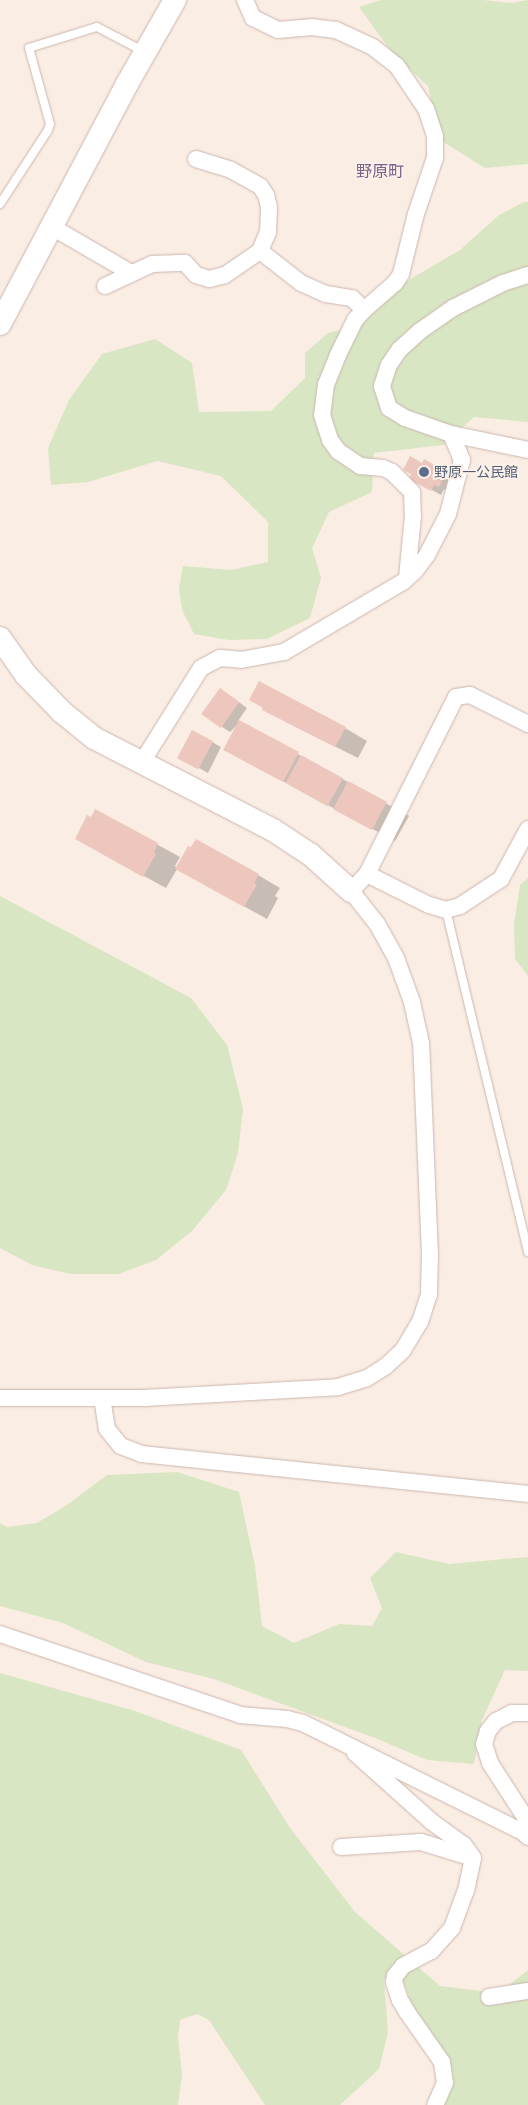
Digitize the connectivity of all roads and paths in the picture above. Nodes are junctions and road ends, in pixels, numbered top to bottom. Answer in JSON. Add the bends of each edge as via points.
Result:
{"nodes":[{"id":1,"x":245,"y":0,"type":"edge"},
{"id":2,"x":171,"y":3,"type":"edge"},
{"id":3,"x":145,"y":52,"type":"junction"},
{"id":4,"x":196,"y":159,"type":"dead end"},
{"id":5,"x":0,"y":204,"type":"edge"},
{"id":6,"x":52,"y":227,"type":"junction"},
{"id":7,"x":260,"y":251,"type":"junction"},
{"id":8,"x":131,"y":273,"type":"junction"},
{"id":9,"x":528,"y":275,"type":"edge"},
{"id":10,"x":104,"y":286,"type":"dead end"},
{"id":11,"x":364,"y":310,"type":"junction"},
{"id":12,"x":0,"y":324,"type":"edge"},
{"id":13,"x":451,"y":434,"type":"junction"},
{"id":14,"x":528,"y":450,"type":"edge"},
{"id":15,"x":407,"y":577,"type":"junction"},
{"id":16,"x":0,"y":638,"type":"edge"},
{"id":17,"x":528,"y":724,"type":"edge"},
{"id":18,"x":142,"y":762,"type":"junction"},
{"id":19,"x":528,"y":829,"type":"edge"},
{"id":20,"x":367,"y":874,"type":"junction"},
{"id":21,"x":351,"y":891,"type":"junction"},
{"id":22,"x":446,"y":910,"type":"junction"},
{"id":23,"x":528,"y":1252,"type":"edge"},
{"id":24,"x":0,"y":1398,"type":"edge"},
{"id":25,"x":102,"y":1398,"type":"junction"},
{"id":26,"x":528,"y":1494,"type":"edge"},
{"id":27,"x":0,"y":1634,"type":"edge"},
{"id":28,"x":528,"y":1713,"type":"edge"},
{"id":29,"x":345,"y":1743,"type":"junction"},
{"id":30,"x":528,"y":1825,"type":"edge"},
{"id":31,"x":528,"y":1837,"type":"edge"},
{"id":32,"x":341,"y":1848,"type":"dead end"},
{"id":33,"x":473,"y":1858,"type":"junction"},
{"id":34,"x":528,"y":1991,"type":"edge"},
{"id":35,"x":489,"y":1997,"type":"dead end"},
{"id":36,"x":435,"y":2105,"type":"edge"}],
"edges":[{"from":1,"to":11,"type":"street","via":[[253,18],[278,30],[331,29],[374,47],[397,66],[426,109],[435,136],[435,158],[401,274]]},
{"from":2,"to":3,"type":"street"},
{"from":3,"to":5,"type":"lane","via":[[97,28],[29,48],[50,124]]},
{"from":3,"to":6,"type":"street"},
{"from":4,"to":7,"type":"street","via":[[230,170],[260,186],[269,207],[268,232]]},
{"from":6,"to":8,"type":"street"},
{"from":6,"to":12,"type":"street"},
{"from":7,"to":8,"type":"street","via":[[225,274],[208,279],[196,275],[185,263],[152,264]]},
{"from":7,"to":11,"type":"street","via":[[301,283],[326,294],[352,298]]},
{"from":8,"to":10,"type":"street"},
{"from":9,"to":13,"type":"street","via":[[503,283],[453,308],[420,331],[399,350],[389,365],[382,386],[388,408],[405,418]]},
{"from":11,"to":15,"type":"street","via":[[338,355],[326,384],[322,414],[330,440],[338,451],[360,466],[392,472],[412,492]]},
{"from":13,"to":14,"type":"street"},
{"from":13,"to":15,"type":"street","via":[[462,460],[455,492],[435,541]]},
{"from":15,"to":18,"type":"street","via":[[284,652],[241,660],[220,658],[201,668]]},
{"from":16,"to":18,"type":"street","via":[[26,675],[62,712],[94,738]]},
{"from":17,"to":20,"type":"street","via":[[470,694],[456,697]]},
{"from":18,"to":21,"type":"street","via":[[273,830],[311,855]]},
{"from":19,"to":22,"type":"street","via":[[501,879],[460,906]]},
{"from":20,"to":21,"type":"street"},
{"from":20,"to":22,"type":"street"},
{"from":21,"to":25,"type":"street","via":[[377,924],[396,958],[412,1002],[421,1043],[430,1255],[429,1295],[420,1322],[403,1350],[386,1366],[367,1378],[338,1387]]},
{"from":22,"to":23,"type":"lane"},
{"from":24,"to":25,"type":"street"},
{"from":25,"to":26,"type":"street","via":[[107,1429],[121,1446],[142,1454]]},
{"from":27,"to":29,"type":"street","via":[[240,1715],[304,1723]]},
{"from":28,"to":30,"type":"street","via":[[512,1713],[496,1721],[484,1744],[495,1772]]},
{"from":29,"to":31,"type":"street"},
{"from":29,"to":33,"type":"street","via":[[432,1822],[464,1845]]},
{"from":32,"to":33,"type":"street","via":[[420,1842]]},
{"from":33,"to":36,"type":"street","via":[[452,1928],[435,1947],[403,1966],[394,1982],[407,2012],[442,2062],[445,2083]]},
{"from":34,"to":35,"type":"street"}]}
